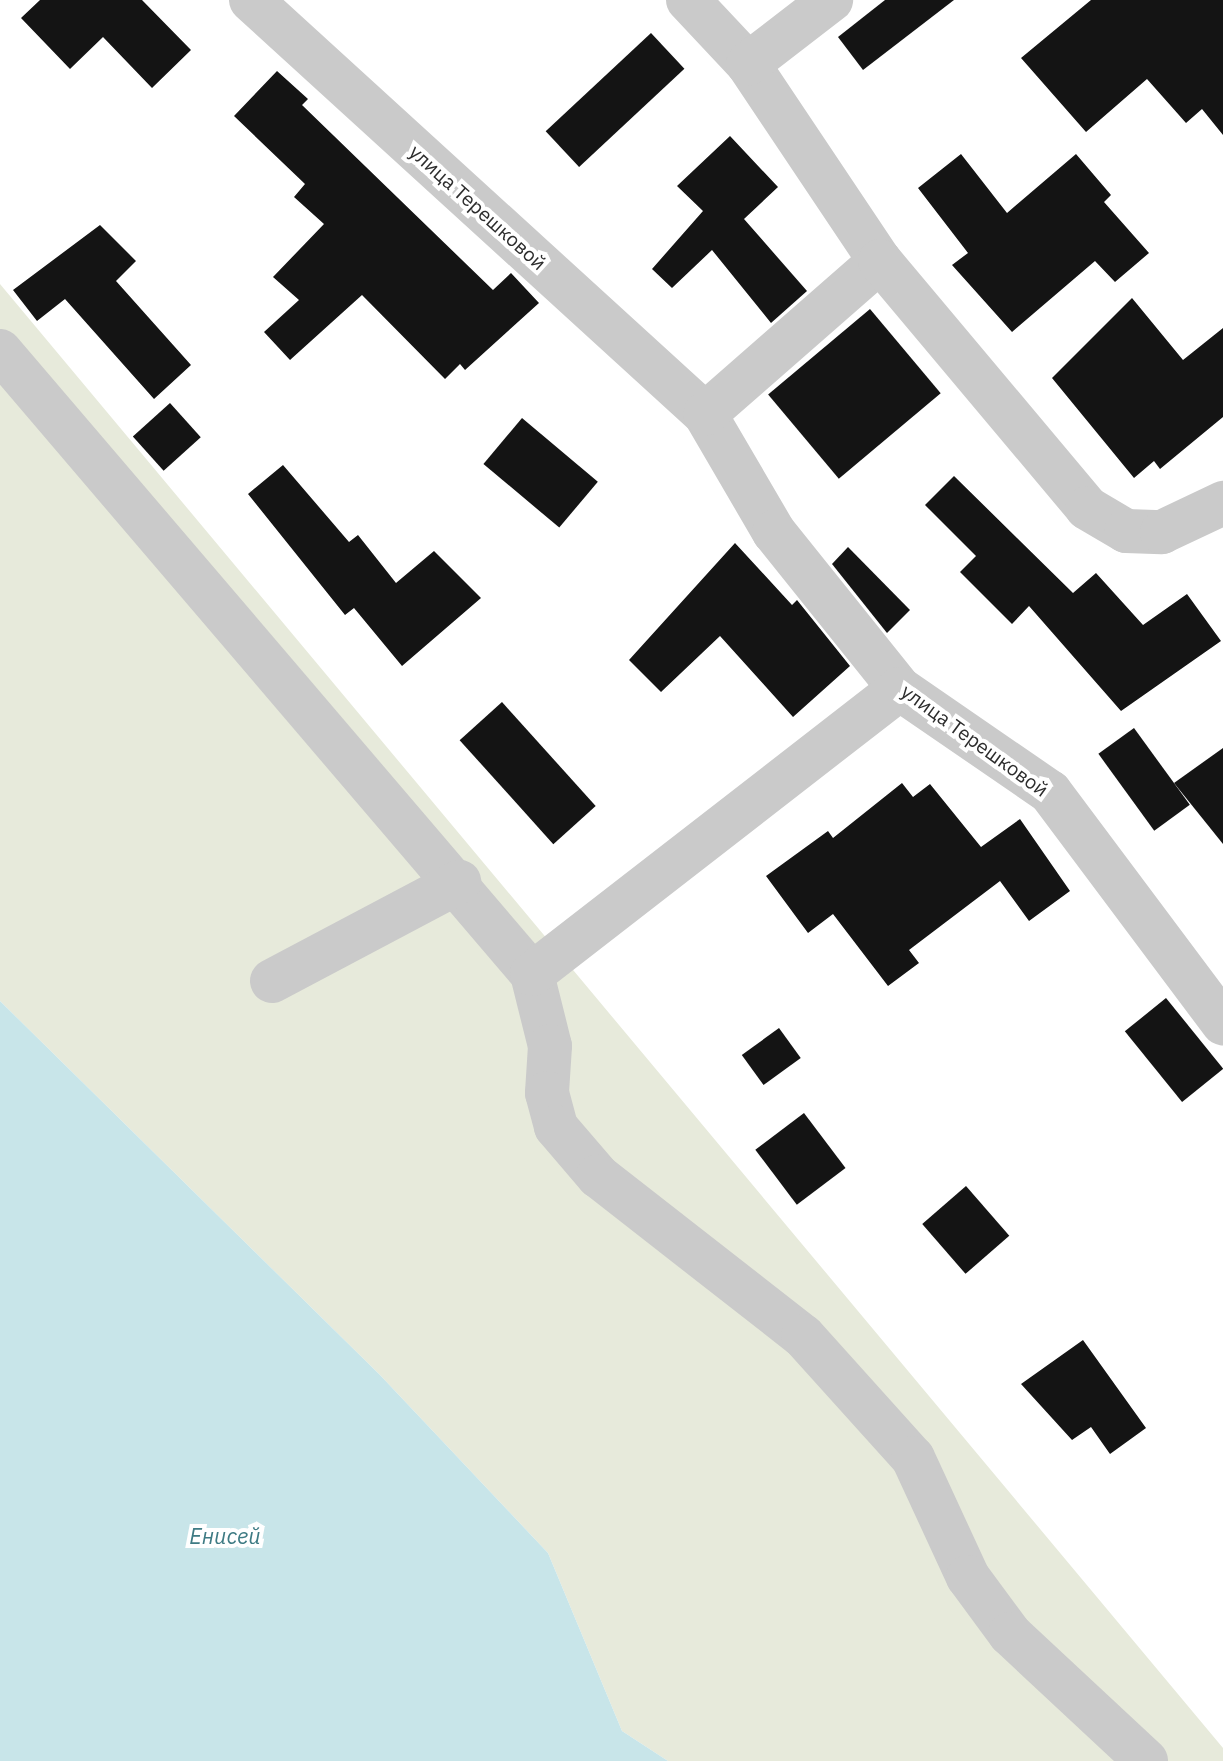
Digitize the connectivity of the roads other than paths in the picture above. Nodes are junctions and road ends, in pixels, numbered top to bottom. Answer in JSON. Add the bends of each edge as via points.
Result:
{"nodes":[{"id":1,"x":251,"y":0,"type":"edge"},
{"id":2,"x":688,"y":0,"type":"edge"},
{"id":3,"x":831,"y":0,"type":"edge"},
{"id":4,"x":748,"y":64,"type":"junction"},
{"id":5,"x":880,"y":261,"type":"junction"},
{"id":6,"x":0,"y":351,"type":"edge"},
{"id":7,"x":705,"y":414,"type":"junction"},
{"id":8,"x":1223,"y":503,"type":"edge"},
{"id":9,"x":900,"y":689,"type":"junction"},
{"id":10,"x":459,"y":882,"type":"junction"},
{"id":11,"x":532,"y":974,"type":"junction"},
{"id":12,"x":272,"y":981,"type":"dead end"},
{"id":13,"x":1223,"y":1023,"type":"edge"},
{"id":14,"x":1146,"y":1761,"type":"edge"}],
"edges":[{"from":1,"to":7,"type":"street","name":"улица Терешковой"},
{"from":2,"to":4,"type":"street"},
{"from":3,"to":4,"type":"street"},
{"from":4,"to":5,"type":"street"},
{"from":5,"to":7,"type":"street"},
{"from":5,"to":8,"type":"street","via":[[1087,508],[1126,531],[1162,532]]},
{"from":6,"to":10,"type":"street"},
{"from":7,"to":9,"type":"street","name":"улица Терешковой","via":[[774,532]]},
{"from":9,"to":11,"type":"street"},
{"from":9,"to":13,"type":"street","name":"улица Терешковой","via":[[1050,792]]},
{"from":10,"to":11,"type":"street"},
{"from":10,"to":12,"type":"street"},
{"from":11,"to":14,"type":"street","via":[[550,1046],[547,1093],[556,1127],[598,1176],[803,1336],[913,1458],[968,1577],[1010,1634]]}]}
